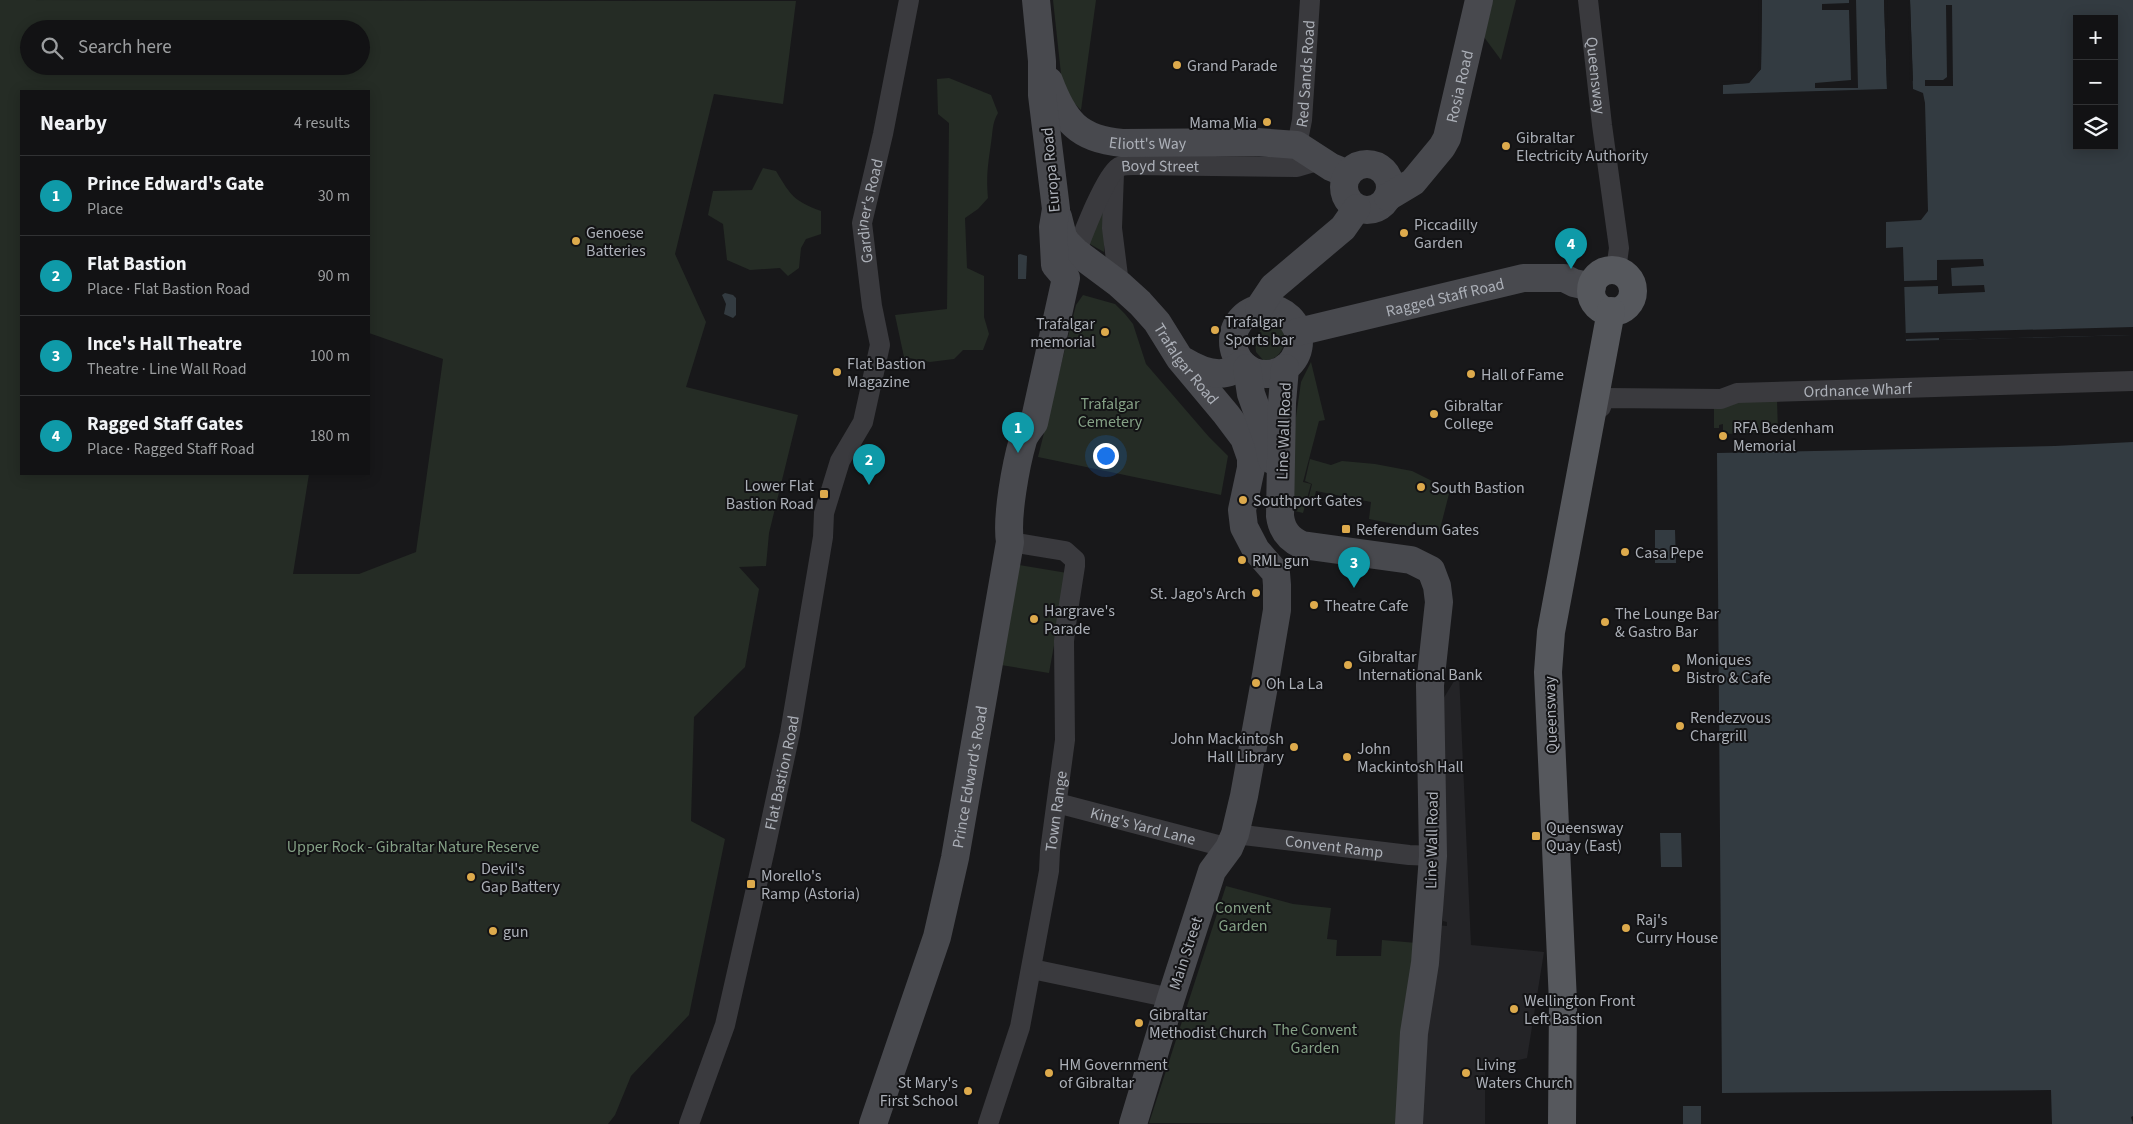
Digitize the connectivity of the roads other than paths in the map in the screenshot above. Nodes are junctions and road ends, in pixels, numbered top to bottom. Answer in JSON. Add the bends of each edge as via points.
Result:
{"nodes":[{"id":1,"x":909,"y":0,"type":"edge"},
{"id":2,"x":1036,"y":0,"type":"edge"},
{"id":3,"x":1310,"y":0,"type":"edge"},
{"id":4,"x":1479,"y":0,"type":"edge"},
{"id":5,"x":1588,"y":0,"type":"edge"},
{"id":6,"x":1042,"y":61,"type":"junction"},
{"id":7,"x":1297,"y":146,"type":"junction"},
{"id":8,"x":1321,"y":160,"type":"junction"},
{"id":9,"x":1114,"y":171,"type":"junction"},
{"id":10,"x":1348,"y":174,"type":"junction"},
{"id":11,"x":1388,"y":187,"type":"junction"},
{"id":12,"x":1357,"y":208,"type":"junction"},
{"id":13,"x":1056,"y":209,"type":"junction"},
{"id":14,"x":1076,"y":252,"type":"junction"},
{"id":15,"x":1616,"y":270,"type":"junction"},
{"id":16,"x":1066,"y":278,"type":"junction"},
{"id":17,"x":1119,"y":284,"type":"junction"},
{"id":18,"x":1592,"y":287,"type":"junction"},
{"id":19,"x":1611,"y":311,"type":"junction"},
{"id":20,"x":1280,"y":317,"type":"junction"},
{"id":21,"x":1180,"y":359,"type":"junction"},
{"id":22,"x":1244,"y":366,"type":"junction"},
{"id":23,"x":1285,"y":368,"type":"junction"},
{"id":24,"x":2133,"y":380,"type":"edge"},
{"id":25,"x":1593,"y":414,"type":"junction"},
{"id":26,"x":863,"y":422,"type":"joint"},
{"id":27,"x":1010,"y":542,"type":"junction"},
{"id":28,"x":1302,"y":544,"type":"junction"},
{"id":29,"x":1276,"y":573,"type":"junction"},
{"id":30,"x":1057,"y":803,"type":"junction"},
{"id":31,"x":1232,"y":841,"type":"junction"},
{"id":32,"x":1433,"y":856,"type":"junction"},
{"id":33,"x":1032,"y":969,"type":"junction"},
{"id":34,"x":1171,"y":998,"type":"junction"},
{"id":35,"x":689,"y":1124,"type":"edge"},
{"id":36,"x":873,"y":1124,"type":"edge"},
{"id":37,"x":988,"y":1124,"type":"edge"},
{"id":38,"x":1133,"y":1124,"type":"edge"},
{"id":39,"x":1409,"y":1124,"type":"edge"},
{"id":40,"x":1562,"y":1124,"type":"edge"}],
"edges":[{"from":1,"to":26,"type":"street","name":"Gardiner's Road","via":[[862,223],[869,289],[880,345]]},
{"from":2,"to":6,"type":"street","name":"Europa Road"},
{"from":3,"to":7,"type":"street","name":"Red Sands Road","via":[[1302,120]]},
{"from":4,"to":11,"type":"street","name":"Rosia Road","via":[[1447,138],[1413,182]]},
{"from":5,"to":15,"type":"street","name":"Queensway","via":[[1619,248]]},
{"from":6,"to":7,"type":"street","name":"Eliott's Way","via":[[1065,117],[1079,130],[1101,140],[1122,143],[1257,142]]},
{"from":6,"to":13,"type":"street","name":"Europa Road","via":[[1042,95]]},
{"from":7,"to":8,"type":"street"},
{"from":8,"to":9,"type":"street","name":"Boyd Street","via":[[1297,167],[1124,165]]},
{"from":8,"to":10,"type":"street"},
{"from":9,"to":14,"type":"street"},
{"from":9,"to":17,"type":"street","name":"Boyd Street","via":[[1112,228]]},
{"from":10,"to":11,"type":"street","via":[[1354,168],[1366,165],[1378,168]]},
{"from":10,"to":12,"type":"street","via":[[1344,192]]},
{"from":11,"to":12,"type":"street","name":"Rosia Road","via":[[1384,203],[1371,210]]},
{"from":12,"to":20,"type":"street","via":[[1343,228],[1273,287]]},
{"from":13,"to":14,"type":"street","name":"Trafalgar Road","via":[[1063,237]]},
{"from":13,"to":16,"type":"street","name":"Europa Road","via":[[1054,265]]},
{"from":14,"to":16,"type":"street"},
{"from":14,"to":17,"type":"street","name":"Trafalgar Road"},
{"from":15,"to":18,"type":"main road","via":[[1603,272]]},
{"from":15,"to":19,"type":"main road","via":[[1630,281],[1633,292],[1624,308]]},
{"from":16,"to":27,"type":"street","name":"Prince Edward's Road","via":[[1034,423],[1024,438],[1020,454],[1008,528]]},
{"from":17,"to":21,"type":"street","name":"Trafalgar Road","via":[[1156,322]]},
{"from":18,"to":19,"type":"main road","via":[[1598,306]]},
{"from":18,"to":20,"type":"street","name":"Ragged Staff Road","via":[[1564,278],[1523,278]]},
{"from":19,"to":25,"type":"main road","name":"Queensway"},
{"from":20,"to":22,"type":"street","via":[[1243,316],[1234,330],[1233,348]]},
{"from":20,"to":23,"type":"street","via":[[1297,352]]},
{"from":21,"to":22,"type":"street","via":[[1219,375]]},
{"from":21,"to":29,"type":"street","name":"Trafalgar Road","via":[[1244,438],[1251,458],[1242,518],[1244,527],[1256,550]]},
{"from":22,"to":23,"type":"street","via":[[1266,374]]},
{"from":22,"to":29,"type":"street","name":"Main Street","via":[[1271,454]]},
{"from":23,"to":28,"type":"street","name":"Line Wall Road","via":[[1280,523],[1288,537]]},
{"from":24,"to":25,"type":"street","name":"Ordnance Wharf","via":[[1737,393],[1721,398],[1604,398],[1601,407]]},
{"from":25,"to":40,"type":"main road","name":"Queensway","via":[[1551,632],[1548,672],[1563,1002]]},
{"from":26,"to":35,"type":"street","name":"Flat Bastion Road","via":[[840,461],[824,513],[790,733],[765,849],[724,1025]]},
{"from":27,"to":30,"type":"street","name":"Town Range","via":[[1065,551],[1075,560],[1064,641],[1065,740]]},
{"from":27,"to":36,"type":"street","name":"Prince Edward's Road","via":[[955,858],[937,937]]},
{"from":28,"to":29,"type":"street","via":[[1287,555]]},
{"from":28,"to":32,"type":"street","name":"Line Wall Road","via":[[1411,560],[1429,568],[1435,580],[1439,602],[1430,685]]},
{"from":29,"to":31,"type":"street","name":"Main Street","via":[[1277,610],[1251,763]]},
{"from":30,"to":31,"type":"street","name":"King's Yard Lane"},
{"from":30,"to":33,"type":"street","name":"Town Range"},
{"from":31,"to":32,"type":"street","name":"Convent Ramp"},
{"from":31,"to":34,"type":"street","name":"Main Street","via":[[1212,870]]},
{"from":32,"to":39,"type":"street","name":"Line Wall Road","via":[[1425,963],[1414,1033]]},
{"from":33,"to":34,"type":"street"},
{"from":33,"to":37,"type":"street","name":"Town Range","via":[[1014,1046]]},
{"from":34,"to":38,"type":"street","name":"Main Street"}]}
